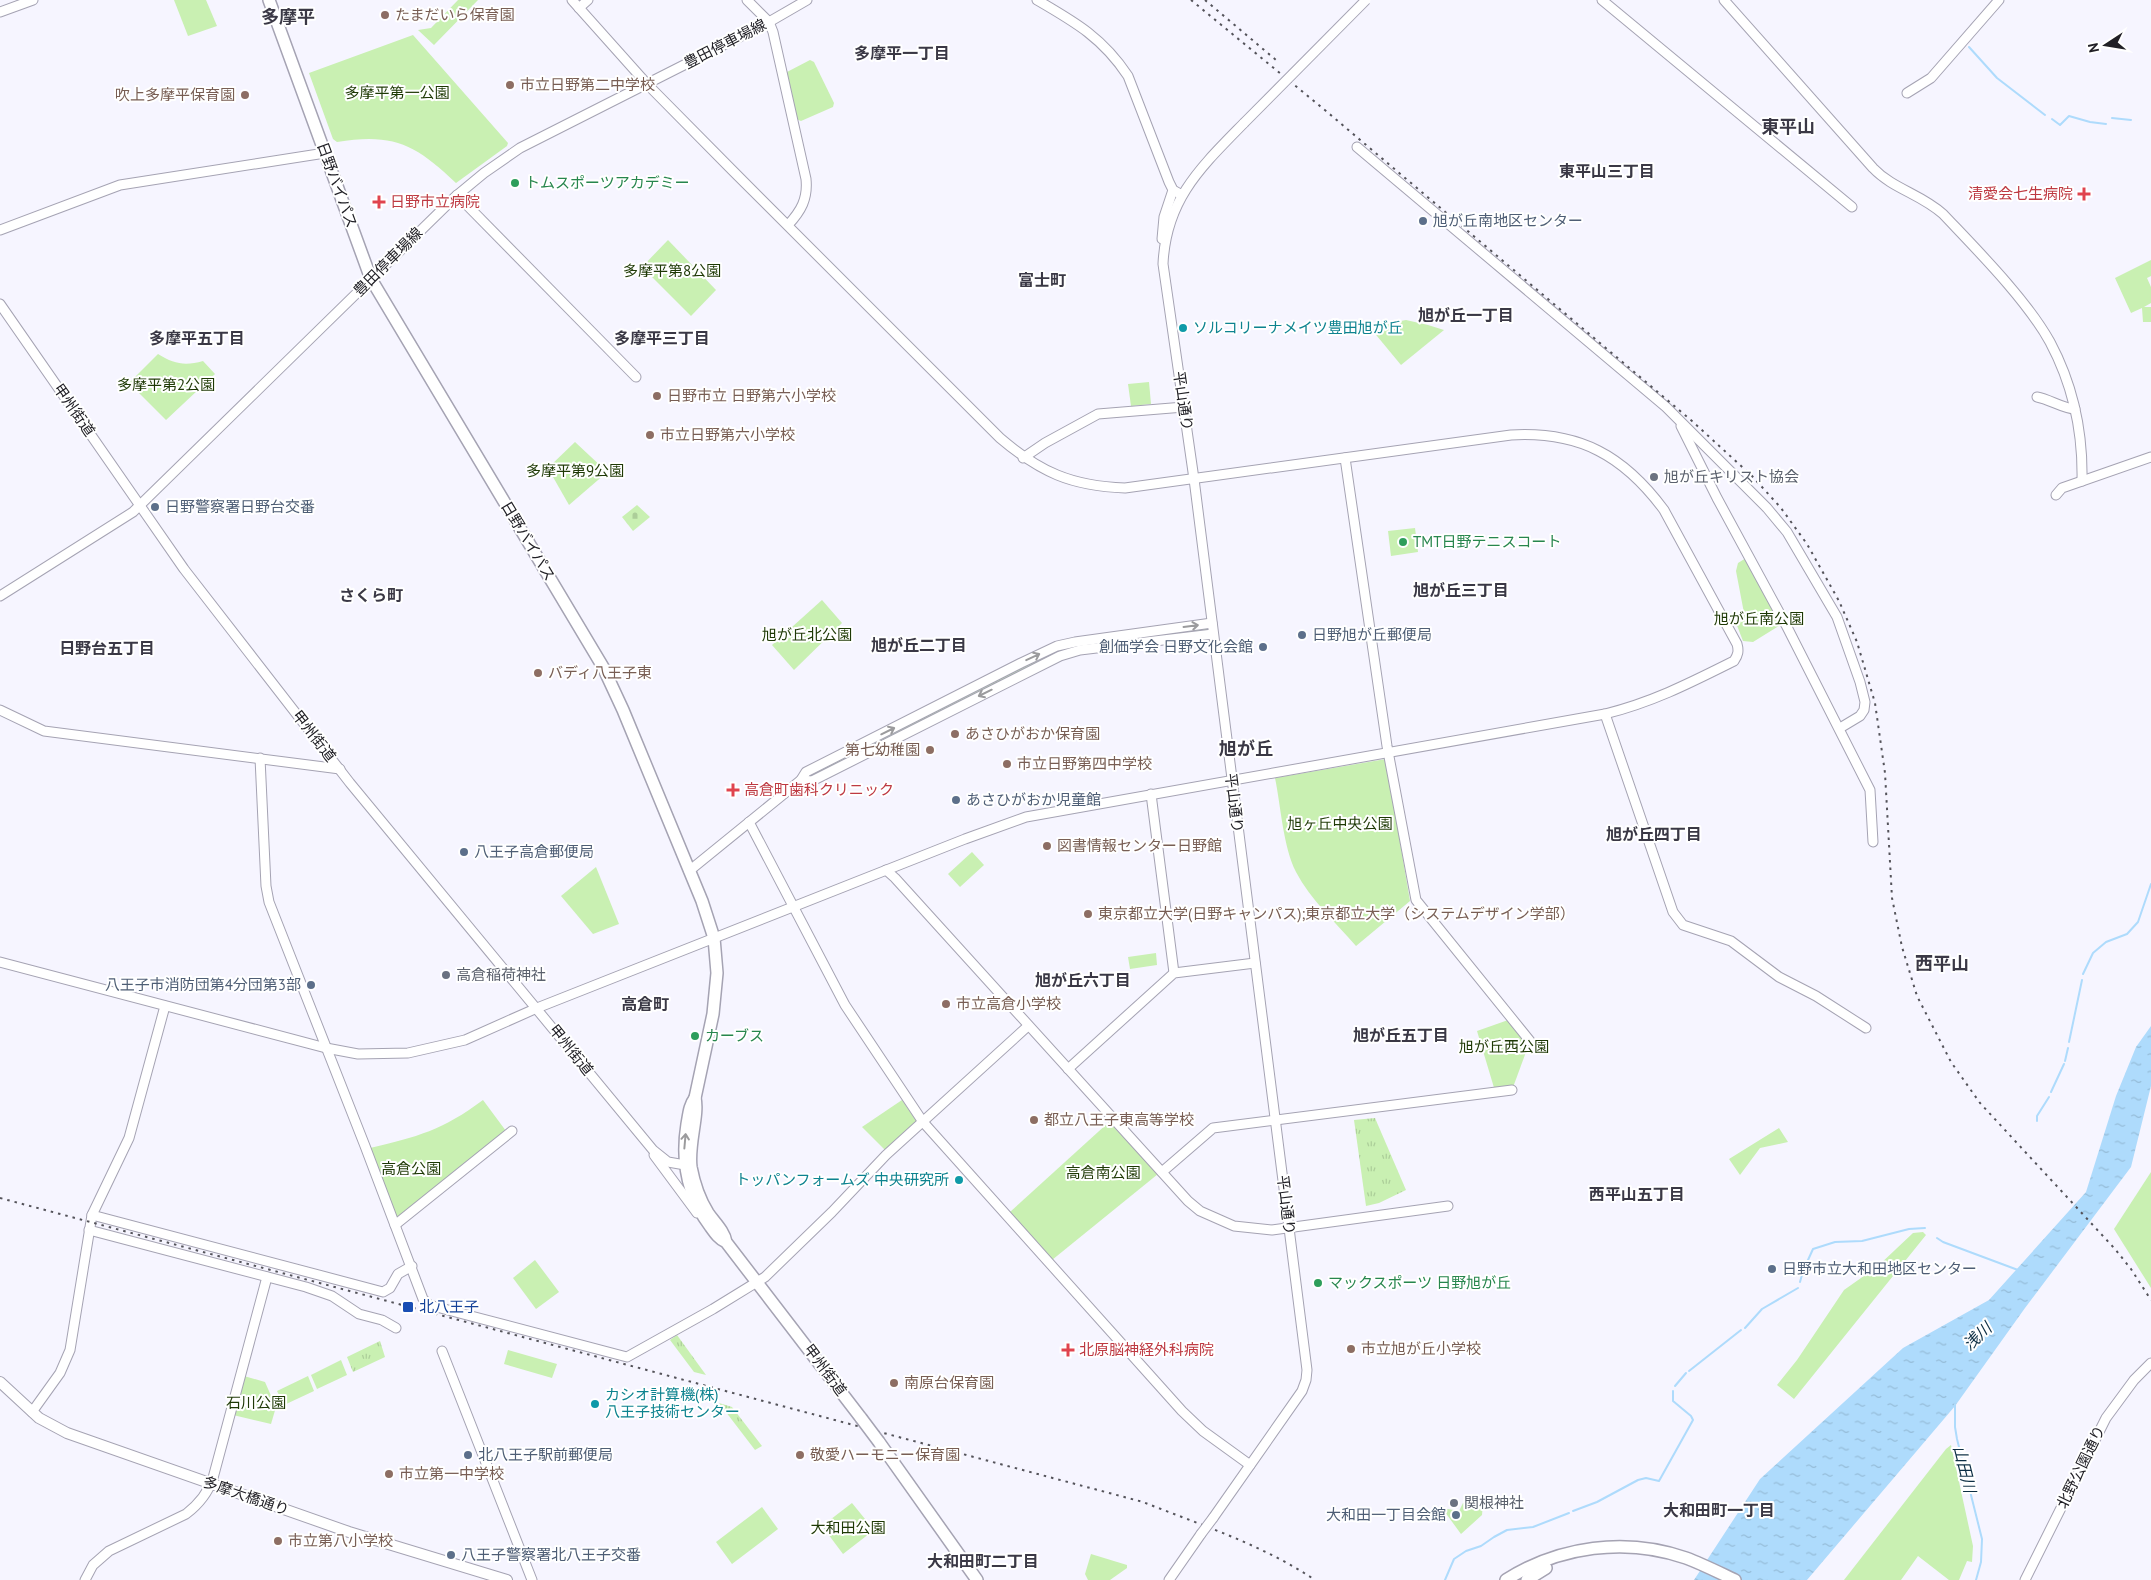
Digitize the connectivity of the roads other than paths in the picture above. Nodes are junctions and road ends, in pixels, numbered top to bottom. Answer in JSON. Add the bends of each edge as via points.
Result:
{"nodes":[{"id":1,"x":33,"y":0,"type":"edge"},
{"id":2,"x":269,"y":0,"type":"edge"},
{"id":3,"x":572,"y":0,"type":"edge"},
{"id":4,"x":588,"y":0,"type":"edge"},
{"id":5,"x":747,"y":0,"type":"edge"},
{"id":6,"x":807,"y":0,"type":"edge"},
{"id":7,"x":1037,"y":0,"type":"edge"},
{"id":8,"x":1366,"y":0,"type":"edge"},
{"id":9,"x":1602,"y":0,"type":"edge"},
{"id":10,"x":1724,"y":0,"type":"edge"},
{"id":11,"x":1999,"y":0,"type":"edge"},
{"id":12,"x":579,"y":8,"type":"junction"},
{"id":13,"x":0,"y":12,"type":"edge"},
{"id":14,"x":769,"y":22,"type":"junction"},
{"id":15,"x":648,"y":84,"type":"junction"},
{"id":16,"x":1907,"y":93,"type":"dead end"},
{"id":17,"x":1357,"y":146,"type":"dead end"},
{"id":18,"x":325,"y":153,"type":"junction"},
{"id":19,"x":1173,"y":190,"type":"junction"},
{"id":20,"x":457,"y":195,"type":"junction"},
{"id":21,"x":1182,"y":195,"type":"junction"},
{"id":22,"x":1852,"y":206,"type":"dead end"},
{"id":23,"x":788,"y":225,"type":"junction"},
{"id":24,"x":0,"y":230,"type":"edge"},
{"id":25,"x":1164,"y":249,"type":"junction"},
{"id":26,"x":371,"y":279,"type":"junction"},
{"id":27,"x":0,"y":304,"type":"edge"},
{"id":28,"x":636,"y":377,"type":"dead end"},
{"id":29,"x":2037,"y":396,"type":"dead end"},
{"id":30,"x":1184,"y":407,"type":"junction"},
{"id":31,"x":2075,"y":409,"type":"junction"},
{"id":32,"x":1679,"y":421,"type":"junction"},
{"id":33,"x":2151,"y":457,"type":"edge"},
{"id":34,"x":1023,"y":458,"type":"junction"},
{"id":35,"x":1345,"y":458,"type":"junction"},
{"id":36,"x":1194,"y":479,"type":"junction"},
{"id":37,"x":2082,"y":481,"type":"junction"},
{"id":38,"x":2056,"y":495,"type":"dead end"},
{"id":39,"x":140,"y":506,"type":"junction"},
{"id":40,"x":0,"y":596,"type":"edge"},
{"id":41,"x":1212,"y":624,"type":"junction"},
{"id":42,"x":1213,"y":634,"type":"junction"},
{"id":43,"x":0,"y":710,"type":"edge"},
{"id":44,"x":1605,"y":714,"type":"junction"},
{"id":45,"x":1840,"y":728,"type":"junction"},
{"id":46,"x":1388,"y":752,"type":"junction"},
{"id":47,"x":260,"y":758,"type":"junction"},
{"id":48,"x":340,"y":769,"type":"junction"},
{"id":49,"x":801,"y":780,"type":"junction"},
{"id":50,"x":1231,"y":780,"type":"junction"},
{"id":51,"x":1151,"y":794,"type":"junction"},
{"id":52,"x":749,"y":822,"type":"junction"},
{"id":53,"x":1873,"y":842,"type":"dead end"},
{"id":54,"x":886,"y":870,"type":"junction"},
{"id":55,"x":689,"y":871,"type":"junction"},
{"id":56,"x":793,"y":907,"type":"junction"},
{"id":57,"x":714,"y":938,"type":"junction"},
{"id":58,"x":0,"y":962,"type":"edge"},
{"id":59,"x":1255,"y":963,"type":"junction"},
{"id":60,"x":1174,"y":973,"type":"junction"},
{"id":61,"x":165,"y":1006,"type":"junction"},
{"id":62,"x":537,"y":1008,"type":"junction"},
{"id":63,"x":1028,"y":1026,"type":"junction"},
{"id":64,"x":1866,"y":1028,"type":"dead end"},
{"id":65,"x":1530,"y":1041,"type":"dead end"},
{"id":66,"x":326,"y":1048,"type":"junction"},
{"id":67,"x":1068,"y":1069,"type":"junction"},
{"id":68,"x":1512,"y":1090,"type":"dead end"},
{"id":69,"x":1275,"y":1120,"type":"junction"},
{"id":70,"x":923,"y":1122,"type":"junction"},
{"id":71,"x":512,"y":1131,"type":"dead end"},
{"id":72,"x":653,"y":1150,"type":"junction"},
{"id":73,"x":688,"y":1166,"type":"junction"},
{"id":74,"x":1162,"y":1172,"type":"junction"},
{"id":75,"x":1448,"y":1206,"type":"dead end"},
{"id":76,"x":92,"y":1215,"type":"junction"},
{"id":77,"x":395,"y":1225,"type":"junction"},
{"id":78,"x":1289,"y":1228,"type":"junction"},
{"id":79,"x":88,"y":1230,"type":"junction"},
{"id":80,"x":716,"y":1234,"type":"junction"},
{"id":81,"x":726,"y":1242,"type":"junction"},
{"id":82,"x":412,"y":1266,"type":"junction"},
{"id":83,"x":267,"y":1277,"type":"junction"},
{"id":84,"x":758,"y":1283,"type":"junction"},
{"id":85,"x":396,"y":1328,"type":"dead end"},
{"id":86,"x":442,"y":1351,"type":"dead end"},
{"id":87,"x":2151,"y":1363,"type":"edge"},
{"id":88,"x":0,"y":1382,"type":"edge"},
{"id":89,"x":32,"y":1412,"type":"junction"},
{"id":90,"x":1250,"y":1465,"type":"junction"},
{"id":91,"x":211,"y":1484,"type":"junction"},
{"id":92,"x":1552,"y":1563,"type":"junction"},
{"id":93,"x":85,"y":1580,"type":"edge"},
{"id":94,"x":508,"y":1580,"type":"edge"},
{"id":95,"x":532,"y":1580,"type":"edge"},
{"id":96,"x":977,"y":1580,"type":"edge"},
{"id":97,"x":1170,"y":1580,"type":"edge"},
{"id":98,"x":1506,"y":1580,"type":"edge"},
{"id":99,"x":1520,"y":1580,"type":"edge"},
{"id":100,"x":1527,"y":1580,"type":"edge"},
{"id":101,"x":1718,"y":1580,"type":"edge"},
{"id":102,"x":1734,"y":1580,"type":"edge"},
{"id":103,"x":2024,"y":1580,"type":"edge"}],
"edges":[{"from":1,"to":13,"type":"street"},
{"from":2,"to":18,"type":"highway","name":"日野バイパス"},
{"from":3,"to":12,"type":"street"},
{"from":4,"to":12,"type":"street"},
{"from":5,"to":14,"type":"street"},
{"from":6,"to":14,"type":"street","name":"豊田停車場線"},
{"from":7,"to":19,"type":"street","via":[[1082,26],[1118,60],[1128,76]]},
{"from":8,"to":21,"type":"street","name":"平山通り","bridge":true,"via":[[1207,162]]},
{"from":9,"to":22,"type":"street"},
{"from":10,"to":31,"type":"street","via":[[1873,168],[1888,181],[1930,202],[1993,269],[2050,342]]},
{"from":11,"to":16,"type":"street","via":[[1931,78]]},
{"from":12,"to":15,"type":"street"},
{"from":14,"to":15,"type":"street","name":"豊田停車場線"},
{"from":14,"to":23,"type":"street","via":[[806,184],[800,212]]},
{"from":15,"to":20,"type":"street","name":"豊田停車場線","via":[[520,148]]},
{"from":15,"to":23,"type":"street"},
{"from":17,"to":32,"type":"street","via":[[1666,406]]},
{"from":18,"to":24,"type":"street","via":[[114,186]]},
{"from":18,"to":26,"type":"highway","name":"日野バイパス"},
{"from":19,"to":21,"type":"street"},
{"from":19,"to":25,"type":"street","via":[[1164,217]]},
{"from":20,"to":26,"type":"street","name":"豊田停車場線"},
{"from":20,"to":28,"type":"street"},
{"from":21,"to":25,"type":"street","name":"平山通り","via":[[1170,222]]},
{"from":23,"to":34,"type":"street"},
{"from":25,"to":30,"type":"street","name":"平山通り","via":[[1164,276]]},
{"from":26,"to":39,"type":"street","name":"豊田停車場線"},
{"from":26,"to":55,"type":"highway","name":"日野バイパス","via":[[603,667]]},
{"from":27,"to":39,"type":"street","name":"甲州街道"},
{"from":29,"to":31,"type":"street"},
{"from":30,"to":34,"type":"street","via":[[1098,414],[1045,442]]},
{"from":30,"to":36,"type":"street","name":"平山通り"},
{"from":31,"to":37,"type":"street"},
{"from":32,"to":45,"type":"street"},
{"from":32,"to":45,"type":"street","via":[[1787,532],[1829,601],[1849,646],[1865,702],[1860,716]]},
{"from":33,"to":37,"type":"street"},
{"from":34,"to":36,"type":"street","via":[[1066,479],[1097,486],[1125,488]]},
{"from":35,"to":36,"type":"street"},
{"from":35,"to":44,"type":"street","via":[[1511,435],[1542,434],[1596,449],[1636,476],[1664,510],[1737,644],[1738,653],[1734,661],[1668,694],[1639,706]]},
{"from":35,"to":46,"type":"street"},
{"from":36,"to":41,"type":"street","name":"平山通り"},
{"from":37,"to":38,"type":"street","via":[[2062,488]]},
{"from":39,"to":40,"type":"street","name":"豊田停車場線"},
{"from":39,"to":48,"type":"street","name":"甲州街道","via":[[184,569]]},
{"from":41,"to":42,"type":"street","name":"平山通り"},
{"from":49,"to":41,"type":"street","one_way":true,"via":[[806,772],[1057,646],[1095,638]]},
{"from":42,"to":49,"type":"street","one_way":true,"via":[[1088,648],[1060,656],[812,780]]},
{"from":42,"to":50,"type":"street","name":"平山通り"},
{"from":43,"to":47,"type":"street","via":[[44,731]]},
{"from":44,"to":46,"type":"street"},
{"from":44,"to":64,"type":"street","via":[[1673,912],[1682,925],[1731,941],[1779,977]]},
{"from":45,"to":53,"type":"street","via":[[1870,790]]},
{"from":46,"to":50,"type":"street"},
{"from":46,"to":65,"type":"street","via":[[1416,900]]},
{"from":47,"to":48,"type":"street"},
{"from":47,"to":66,"type":"street","via":[[266,895]]},
{"from":48,"to":62,"type":"street","name":"甲州街道"},
{"from":49,"to":52,"type":"street"},
{"from":50,"to":51,"type":"street"},
{"from":50,"to":59,"type":"street","name":"平山通り"},
{"from":51,"to":54,"type":"street","via":[[1026,817]]},
{"from":51,"to":60,"type":"street"},
{"from":52,"to":55,"type":"street"},
{"from":52,"to":56,"type":"street"},
{"from":54,"to":56,"type":"street"},
{"from":54,"to":63,"type":"street"},
{"from":55,"to":57,"type":"highway","name":"日野バイパス"},
{"from":56,"to":57,"type":"street"},
{"from":56,"to":70,"type":"street","via":[[845,1005]]},
{"from":57,"to":62,"type":"street"},
{"from":57,"to":73,"type":"highway","name":"日野バイパス","via":[[717,973],[713,1014],[686,1129]]},
{"from":58,"to":61,"type":"street"},
{"from":59,"to":60,"type":"street"},
{"from":59,"to":69,"type":"street","name":"平山通り"},
{"from":60,"to":67,"type":"street"},
{"from":61,"to":66,"type":"street"},
{"from":61,"to":76,"type":"street","via":[[129,1138]]},
{"from":62,"to":66,"type":"street","via":[[465,1040],[408,1054],[358,1054]]},
{"from":62,"to":72,"type":"street","name":"甲州街道"},
{"from":63,"to":67,"type":"street"},
{"from":63,"to":70,"type":"street"},
{"from":66,"to":77,"type":"street"},
{"from":67,"to":74,"type":"street"},
{"from":68,"to":69,"type":"street"},
{"from":69,"to":74,"type":"street","via":[[1213,1128]]},
{"from":69,"to":78,"type":"street","name":"平山通り"},
{"from":70,"to":84,"type":"street"},
{"from":70,"to":90,"type":"street","via":[[1182,1411],[1203,1432]]},
{"from":71,"to":77,"type":"street"},
{"from":72,"to":73,"type":"street","name":"甲州街道","via":[[668,1162]]},
{"from":72,"to":80,"type":"street","name":"甲州街道","via":[[654,1156]]},
{"from":73,"to":80,"type":"highway","name":"日野バイパス","via":[[694,1199]]},
{"from":73,"to":81,"type":"highway","name":"甲州街道","via":[[704,1206]]},
{"from":74,"to":78,"type":"street","via":[[1188,1201],[1217,1219],[1254,1229]]},
{"from":75,"to":78,"type":"street"},
{"from":76,"to":79,"type":"street"},
{"from":76,"to":82,"type":"street","via":[[383,1292],[390,1288],[398,1274]]},
{"from":77,"to":82,"type":"street"},
{"from":78,"to":90,"type":"street","name":"平山通り","via":[[1306,1380],[1302,1391]]},
{"from":79,"to":83,"type":"street"},
{"from":79,"to":89,"type":"street","via":[[70,1350],[60,1373]]},
{"from":80,"to":81,"type":"highway","name":"日野バイパス"},
{"from":81,"to":84,"type":"highway","name":"甲州街道"},
{"from":82,"to":84,"type":"street","via":[[423,1299],[430,1305],[627,1357]]},
{"from":83,"to":85,"type":"street","via":[[332,1296],[359,1314],[382,1320]]},
{"from":83,"to":91,"type":"street"},
{"from":84,"to":96,"type":"highway","name":"甲州街道","bridge":true,"via":[[879,1442]]},
{"from":86,"to":95,"type":"street"},
{"from":87,"to":103,"type":"street","name":"北野公園通り","via":[[2128,1387],[2106,1418]]},
{"from":88,"to":89,"type":"main road","name":"多摩大橋通り"},
{"from":89,"to":91,"type":"main road","name":"多摩大橋通り","via":[[67,1433]]},
{"from":90,"to":97,"type":"street","name":"平山通り","bridge":true},
{"from":91,"to":93,"type":"street","via":[[197,1506],[186,1514],[99,1558]]},
{"from":91,"to":94,"type":"main road","name":"多摩大橋通り","via":[[349,1532]]},
{"from":92,"to":98,"type":"highway","via":[[1530,1566]]},
{"from":92,"to":99,"type":"highway"},
{"from":92,"to":100,"type":"highway"},
{"from":92,"to":101,"type":"highway","via":[[1598,1555],[1642,1556],[1682,1564]]},
{"from":92,"to":102,"type":"highway","via":[[1593,1548],[1641,1548],[1686,1558]]}]}
